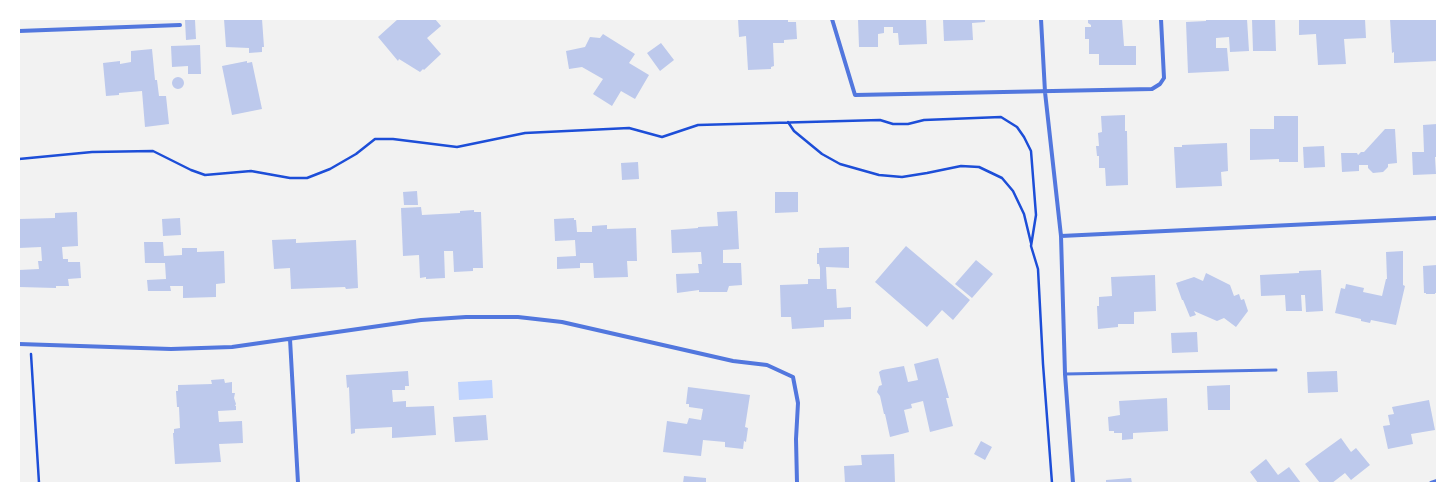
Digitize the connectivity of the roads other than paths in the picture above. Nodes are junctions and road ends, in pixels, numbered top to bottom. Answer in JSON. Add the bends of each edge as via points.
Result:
{"nodes":[{"id":1,"x":832,"y":19,"type":"edge"},
{"id":2,"x":1042,"y":19,"type":"edge"},
{"id":3,"x":1161,"y":19,"type":"edge"},
{"id":4,"x":180,"y":24,"type":"dead end"},
{"id":5,"x":19,"y":31,"type":"edge"},
{"id":6,"x":1045,"y":92,"type":"junction"},
{"id":7,"x":1437,"y":218,"type":"edge"},
{"id":8,"x":1061,"y":236,"type":"junction"},
{"id":9,"x":290,"y":339,"type":"junction"},
{"id":10,"x":19,"y":344,"type":"edge"},
{"id":11,"x":1276,"y":370,"type":"dead end"},
{"id":12,"x":1065,"y":374,"type":"junction"},
{"id":13,"x":1437,"y":481,"type":"edge"},
{"id":14,"x":298,"y":483,"type":"edge"},
{"id":15,"x":797,"y":483,"type":"edge"},
{"id":16,"x":1073,"y":483,"type":"edge"},
{"id":17,"x":1431,"y":483,"type":"edge"}],
"edges":[{"from":1,"to":6,"type":"street","via":[[855,95]]},
{"from":2,"to":6,"type":"street"},
{"from":3,"to":6,"type":"street","via":[[1164,78],[1160,84],[1152,88]]},
{"from":4,"to":5,"type":"street"},
{"from":6,"to":8,"type":"street"},
{"from":7,"to":8,"type":"street"},
{"from":8,"to":12,"type":"street"},
{"from":9,"to":10,"type":"street","via":[[232,347],[171,349]]},
{"from":9,"to":14,"type":"street"},
{"from":9,"to":15,"type":"street","via":[[420,320],[518,317],[562,322],[733,361],[768,365],[793,377],[798,403]]},
{"from":11,"to":12,"type":"lane"},
{"from":12,"to":16,"type":"street"},
{"from":13,"to":17,"type":"street"}]}
